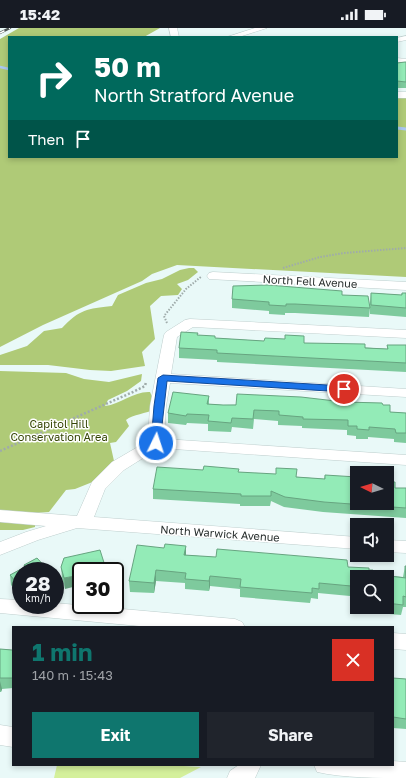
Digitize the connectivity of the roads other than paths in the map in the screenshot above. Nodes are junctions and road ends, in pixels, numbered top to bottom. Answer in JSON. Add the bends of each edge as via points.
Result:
{"nodes":[{"id":1,"x":263,"y":28,"type":"edge"},
{"id":2,"x":235,"y":36,"type":"edge"},
{"id":3,"x":208,"y":275,"type":"road end"},
{"id":4,"x":406,"y":286,"type":"edge"},
{"id":5,"x":406,"y":334,"type":"edge"},
{"id":6,"x":155,"y":378,"type":"junction"},
{"id":7,"x":406,"y":393,"type":"edge"},
{"id":8,"x":156,"y":443,"type":"junction"},
{"id":9,"x":406,"y":460,"type":"edge"},
{"id":10,"x":0,"y":516,"type":"edge"},
{"id":11,"x":83,"y":522,"type":"junction"},
{"id":12,"x":350,"y":542,"type":"edge"},
{"id":13,"x":394,"y":546,"type":"edge"},
{"id":14,"x":406,"y":547,"type":"edge"},
{"id":15,"x":0,"y":549,"type":"edge"},
{"id":16,"x":0,"y":606,"type":"edge"},
{"id":17,"x":224,"y":626,"type":"edge"},
{"id":18,"x":394,"y":641,"type":"edge"},
{"id":19,"x":406,"y":642,"type":"edge"},
{"id":20,"x":0,"y":735,"type":"edge"},
{"id":21,"x":12,"y":737,"type":"edge"},
{"id":22,"x":250,"y":766,"type":"edge"},
{"id":23,"x":336,"y":766,"type":"edge"},
{"id":24,"x":406,"y":772,"type":"edge"},
{"id":25,"x":238,"y":778,"type":"edge"}],
"edges":[{"from":1,"to":2,"type":"street"},
{"from":3,"to":4,"type":"street","name":"North Fell Avenue"},
{"from":5,"to":6,"type":"street","via":[[190,323],[171,335]]},
{"from":6,"to":7,"type":"street"},
{"from":6,"to":8,"type":"street","via":[[158,406]]},
{"from":8,"to":9,"type":"street"},
{"from":8,"to":11,"type":"street","via":[[118,466],[98,486]]},
{"from":10,"to":11,"type":"street","name":"North Warwick Avenue"},
{"from":11,"to":12,"type":"street","name":"North Warwick Avenue"},
{"from":11,"to":15,"type":"street","via":[[32,536]]},
{"from":13,"to":14,"type":"street"},
{"from":16,"to":17,"type":"street"},
{"from":18,"to":19,"type":"street"},
{"from":20,"to":21,"type":"street"},
{"from":22,"to":25,"type":"street","via":[[246,774]]},
{"from":23,"to":24,"type":"street"}]}
